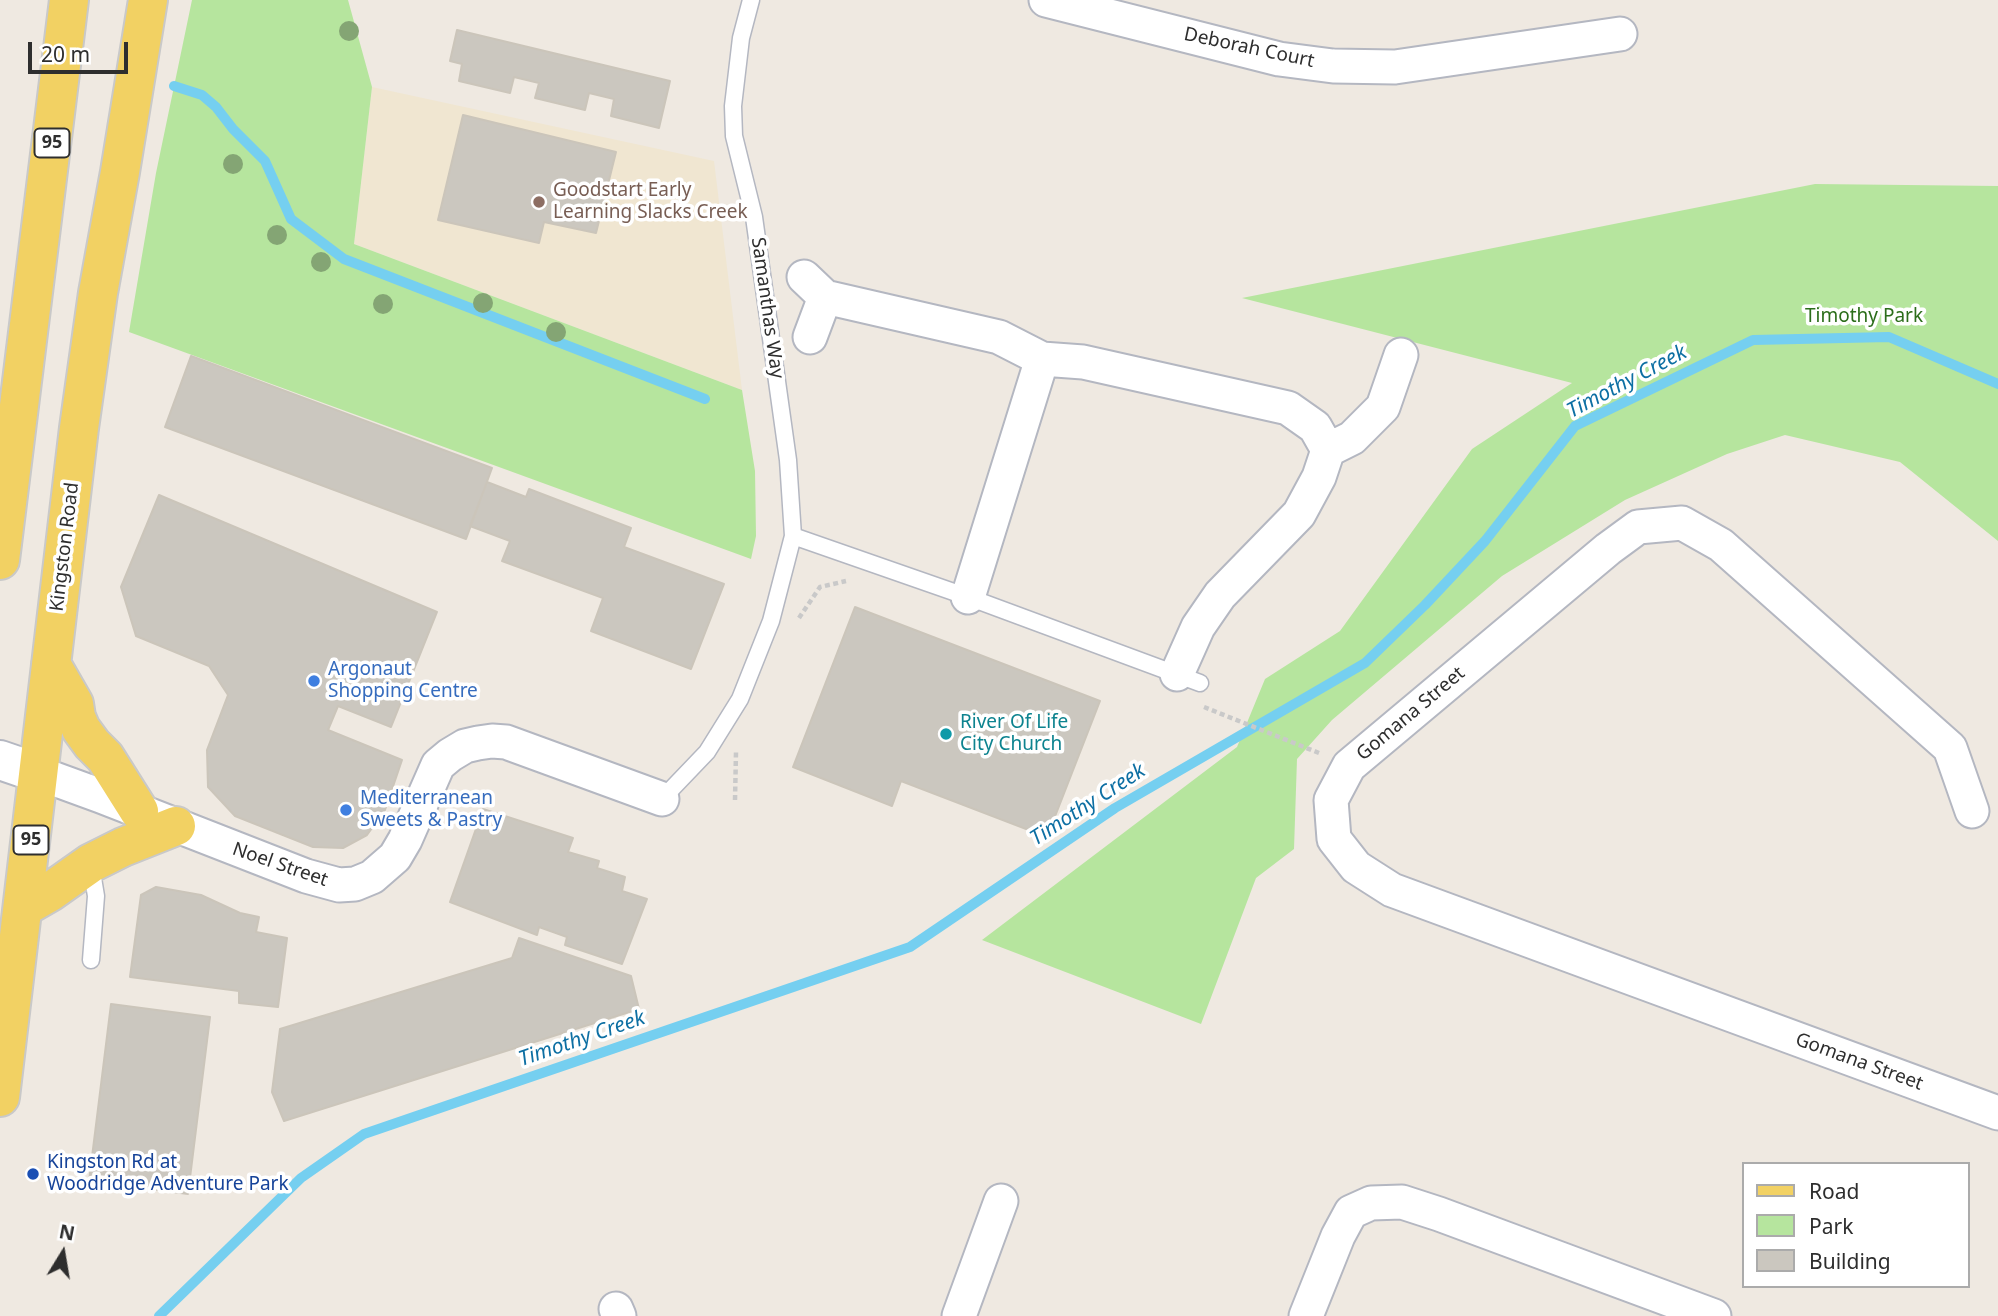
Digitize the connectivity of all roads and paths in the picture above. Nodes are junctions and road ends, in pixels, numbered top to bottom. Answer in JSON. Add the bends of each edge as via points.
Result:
{"nodes":[{"id":1,"x":69,"y":0,"type":"edge"},
{"id":2,"x":148,"y":0,"type":"edge"},
{"id":3,"x":751,"y":0,"type":"edge"},
{"id":4,"x":1046,"y":0,"type":"edge"},
{"id":5,"x":1620,"y":34,"type":"dead end"},
{"id":6,"x":810,"y":337,"type":"dead end"},
{"id":7,"x":1401,"y":355,"type":"dead end"},
{"id":8,"x":1042,"y":359,"type":"junction"},
{"id":9,"x":1328,"y":450,"type":"junction"},
{"id":10,"x":793,"y":536,"type":"junction"},
{"id":11,"x":0,"y":560,"type":"edge"},
{"id":12,"x":855,"y":583,"type":"dead end"},
{"id":13,"x":968,"y":597,"type":"junction"},
{"id":14,"x":796,"y":622,"type":"dead end"},
{"id":15,"x":51,"y":664,"type":"junction"},
{"id":16,"x":1190,"y":687,"type":"junction"},
{"id":17,"x":1308,"y":749,"type":"dead end"},
{"id":18,"x":736,"y":751,"type":"dead end"},
{"id":19,"x":0,"y":760,"type":"edge"},
{"id":20,"x":38,"y":773,"type":"junction"},
{"id":21,"x":662,"y":799,"type":"joint"},
{"id":22,"x":735,"y":800,"type":"dead end"},
{"id":23,"x":138,"y":811,"type":"junction"},
{"id":24,"x":1972,"y":811,"type":"dead end"},
{"id":25,"x":176,"y":826,"type":"junction"},
{"id":26,"x":91,"y":863,"type":"junction"},
{"id":27,"x":24,"y":907,"type":"junction"},
{"id":28,"x":91,"y":960,"type":"dead end"},
{"id":29,"x":0,"y":1097,"type":"edge"},
{"id":30,"x":1998,"y":1113,"type":"edge"},
{"id":31,"x":1002,"y":1201,"type":"dead end"},
{"id":32,"x":959,"y":1316,"type":"edge"},
{"id":33,"x":1306,"y":1316,"type":"edge"},
{"id":34,"x":1714,"y":1316,"type":"edge"}],
"edges":[{"from":1,"to":11,"type":"main road","number":"95"},
{"from":2,"to":15,"type":"main road","name":"Kingston Road","number":"95","via":[[98,293]]},
{"from":3,"to":10,"type":"lane","name":"Samanthas Way","via":[[734,93],[734,136],[754,217],[788,460]]},
{"from":4,"to":5,"type":"street","name":"Deborah Court","via":[[1279,59],[1333,66],[1395,67]]},
{"from":6,"to":8,"type":"street","via":[[814,287],[999,337]]},
{"from":7,"to":9,"type":"street","via":[[1383,407],[1352,438]]},
{"from":8,"to":9,"type":"street","via":[[1083,362],[1289,408],[1315,427]]},
{"from":8,"to":13,"type":"street"},
{"from":9,"to":16,"type":"street","via":[[1299,513],[1220,595],[1198,627]]},
{"from":10,"to":13,"type":"lane"},
{"from":10,"to":21,"type":"lane","name":"Samanthas Way","via":[[771,621],[740,699],[707,752]]},
{"from":12,"to":14,"type":"path","via":[[820,587]]},
{"from":13,"to":16,"type":"lane"},
{"from":15,"to":20,"type":"main road","name":"Kingston Road","number":"95"},
{"from":15,"to":23,"type":"main road","via":[[74,704],[81,729],[105,757]]},
{"from":16,"to":17,"type":"path","via":[[1205,708]]},
{"from":18,"to":22,"type":"path"},
{"from":19,"to":20,"type":"street"},
{"from":20,"to":23,"type":"street","name":"Noel Street"},
{"from":20,"to":27,"type":"main road","name":"Kingston Road","number":"95"},
{"from":21,"to":25,"type":"street","name":"Noel Street","via":[[506,742],[465,746],[438,765],[395,857],[372,877],[340,885]]},
{"from":23,"to":25,"type":"street","name":"Noel Street"},
{"from":24,"to":30,"type":"street","name":"Gomana Street","via":[[1950,748],[1721,545],[1682,523],[1638,527],[1608,549],[1349,766],[1331,800],[1334,839],[1356,867],[1392,890]]},
{"from":25,"to":26,"type":"main road"},
{"from":26,"to":27,"type":"main road"},
{"from":26,"to":28,"type":"lane","via":[[96,897]]},
{"from":27,"to":29,"type":"main road","name":"Kingston Road","number":"95"},
{"from":31,"to":32,"type":"street"},
{"from":33,"to":34,"type":"street","via":[[1351,1212],[1371,1203],[1402,1202]]}]}
